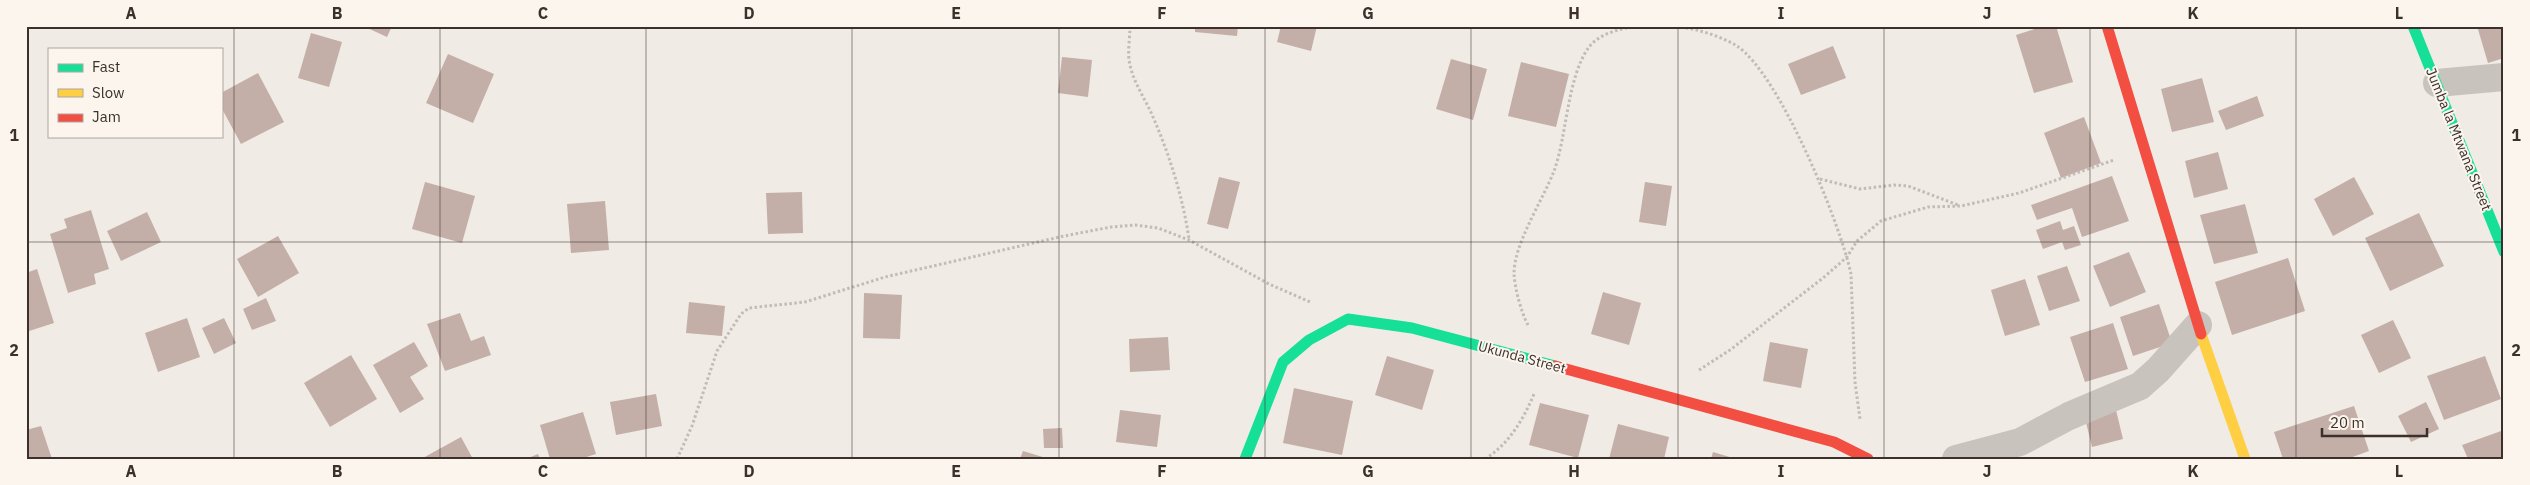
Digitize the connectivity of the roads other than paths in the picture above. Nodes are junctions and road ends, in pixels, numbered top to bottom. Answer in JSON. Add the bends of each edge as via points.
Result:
{"nodes":[{"id":1,"x":2413,"y":26,"type":"edge"},
{"id":2,"x":2113,"y":28,"type":"edge"},
{"id":3,"x":2504,"y":77,"type":"edge"},
{"id":4,"x":2437,"y":83,"type":"junction"},
{"id":5,"x":2504,"y":252,"type":"edge"},
{"id":6,"x":2198,"y":325,"type":"junction"},
{"id":7,"x":1866,"y":458,"type":"edge"},
{"id":8,"x":1245,"y":459,"type":"edge"},
{"id":9,"x":1956,"y":459,"type":"edge"},
{"id":10,"x":2245,"y":459,"type":"edge"}],
"edges":[{"from":1,"to":4,"type":"street","name":"Jumba la Mtwana Street"},
{"from":2,"to":6,"type":"street","via":[[2144,150]]},
{"from":3,"to":4,"type":"street"},
{"from":4,"to":5,"type":"street","name":"Jumba la Mtwana Street"},
{"from":6,"to":9,"type":"street","via":[[2140,386],[2069,416],[2020,442]]},
{"from":6,"to":10,"type":"street"},
{"from":7,"to":8,"type":"street","name":"Ukunda Street","via":[[1834,442],[1660,394],[1412,328],[1348,319],[1309,340],[1283,362]]}]}
